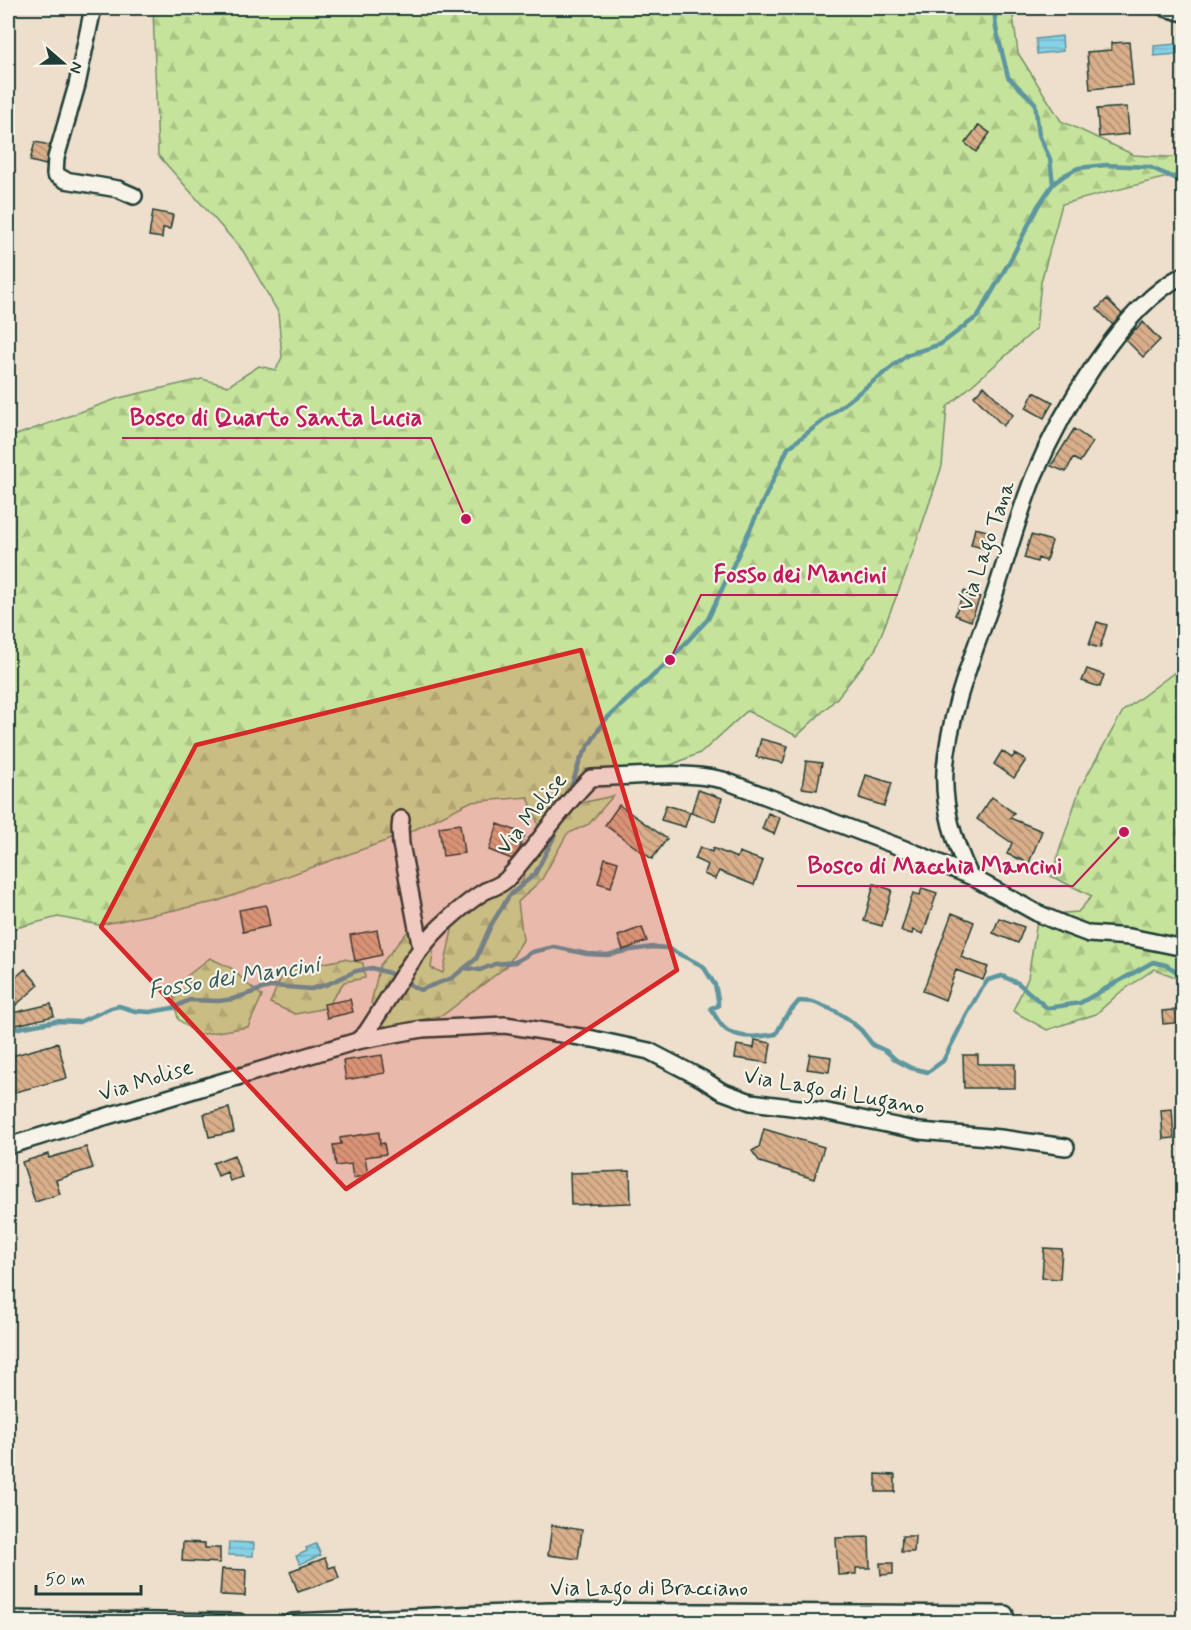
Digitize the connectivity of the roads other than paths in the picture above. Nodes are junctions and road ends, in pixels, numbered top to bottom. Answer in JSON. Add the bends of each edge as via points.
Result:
{"nodes":[{"id":1,"x":93,"y":8,"type":"edge"},
{"id":2,"x":1165,"y":8,"type":"edge"},
{"id":3,"x":1184,"y":13,"type":"edge"},
{"id":4,"x":134,"y":196,"type":"dead end"},
{"id":5,"x":1184,"y":275,"type":"edge"},
{"id":6,"x":401,"y":819,"type":"dead end"},
{"id":7,"x":970,"y":876,"type":"junction"},
{"id":8,"x":1184,"y":948,"type":"edge"},
{"id":9,"x":421,"y":949,"type":"junction"},
{"id":10,"x":357,"y":1041,"type":"junction"},
{"id":11,"x":8,"y":1146,"type":"edge"},
{"id":12,"x":1066,"y":1147,"type":"dead end"},
{"id":13,"x":1005,"y":1614,"type":"dead end"},
{"id":14,"x":16,"y":1620,"type":"edge"},
{"id":15,"x":239,"y":1623,"type":"edge"},
{"id":16,"x":292,"y":1623,"type":"edge"}],
"edges":[{"from":1,"to":4,"type":"street","via":[[55,174],[65,180],[118,189]]},
{"from":2,"to":3,"type":"street"},
{"from":5,"to":7,"type":"street","name":"Via Lago Tana","via":[[1162,288],[1137,311],[1096,363],[1048,445],[1019,519],[966,675],[947,749],[945,787],[949,815]]},
{"from":6,"to":9,"type":"street","via":[[401,844]]},
{"from":7,"to":8,"type":"street","name":"Via Molise","via":[[1043,916],[1089,934],[1130,937]]},
{"from":7,"to":9,"type":"street","name":"Via Molise","via":[[712,777],[591,778],[506,880],[448,919]]},
{"from":9,"to":10,"type":"street","name":"Via Molise"},
{"from":10,"to":11,"type":"street","name":"Via Molise"},
{"from":10,"to":12,"type":"street","name":"Via Lago di Lugano","via":[[432,1028],[505,1025],[649,1052],[730,1096],[751,1102],[823,1111],[920,1131]]},
{"from":13,"to":16,"type":"street","name":"Via Lago di Bracciano","via":[[550,1611]]},
{"from":14,"to":15,"type":"street"}]}
